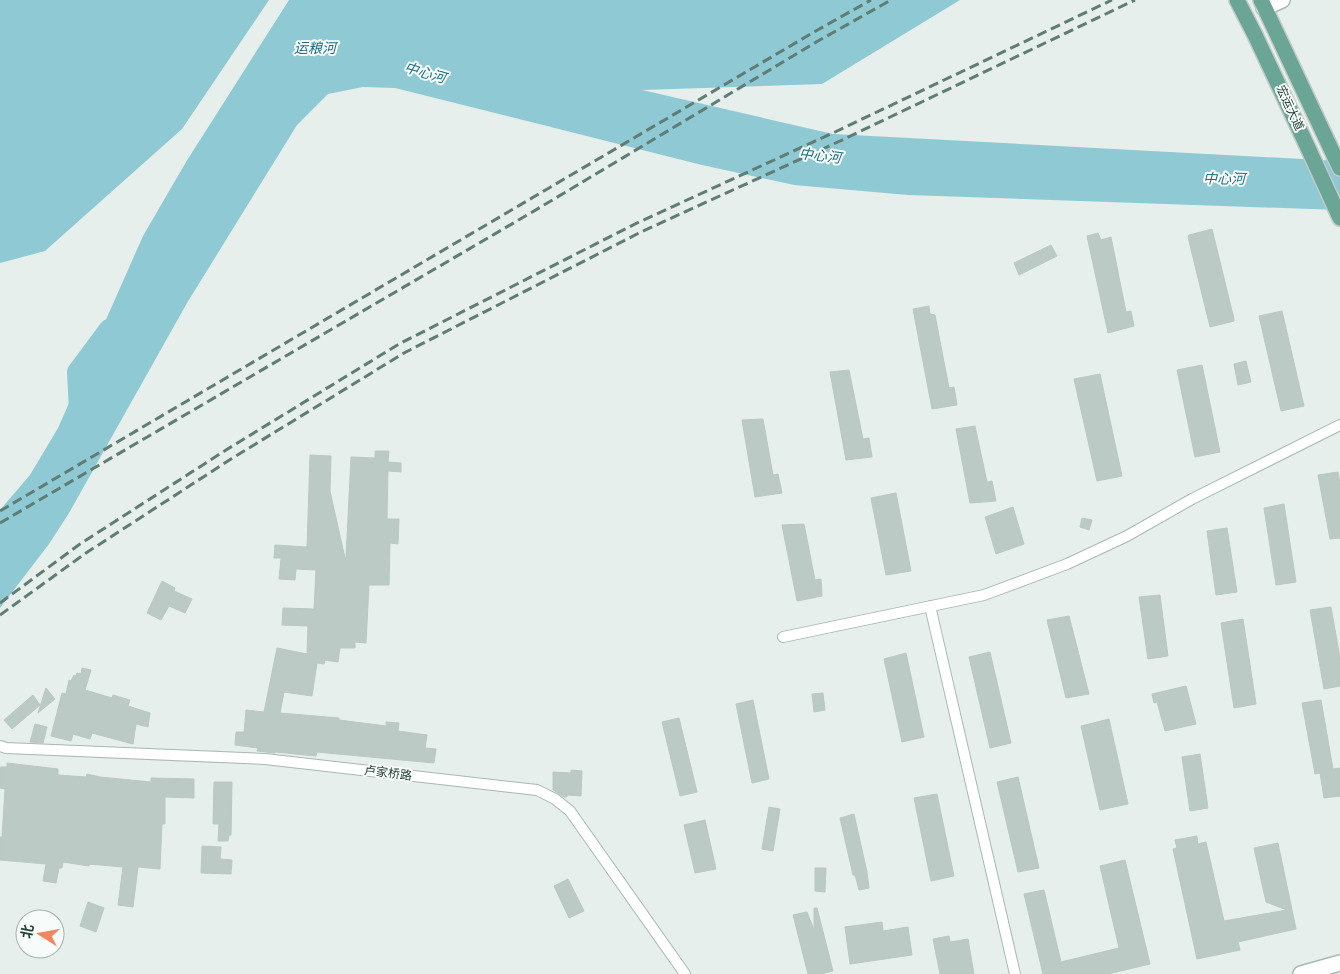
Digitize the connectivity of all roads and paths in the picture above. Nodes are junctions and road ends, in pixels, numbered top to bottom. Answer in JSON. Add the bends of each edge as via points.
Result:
{"nodes":[{"id":1,"x":1237,"y":0,"type":"edge"},
{"id":2,"x":1282,"y":0,"type":"edge"},
{"id":3,"x":1263,"y":4,"type":"edge"},
{"id":4,"x":1340,"y":168,"type":"edge"},
{"id":5,"x":1338,"y":215,"type":"edge"},
{"id":6,"x":1340,"y":425,"type":"edge"},
{"id":7,"x":930,"y":606,"type":"junction"},
{"id":8,"x":783,"y":637,"type":"dead end"},
{"id":9,"x":0,"y":746,"type":"edge"},
{"id":10,"x":1340,"y":963,"type":"edge"},
{"id":11,"x":685,"y":974,"type":"edge"},
{"id":12,"x":1015,"y":974,"type":"edge"},
{"id":13,"x":1301,"y":974,"type":"edge"}],
"edges":[{"from":1,"to":5,"type":"main road","name":"宏运大道"},
{"from":2,"to":3,"type":"street"},
{"from":3,"to":4,"type":"main road","name":"宏运大道"},
{"from":6,"to":7,"type":"street","via":[[1067,564],[984,595]]},
{"from":7,"to":8,"type":"street"},
{"from":7,"to":12,"type":"street"},
{"from":9,"to":11,"type":"street","name":"卢家桥路","via":[[265,759],[537,790],[570,811]]},
{"from":10,"to":13,"type":"street"}]}
